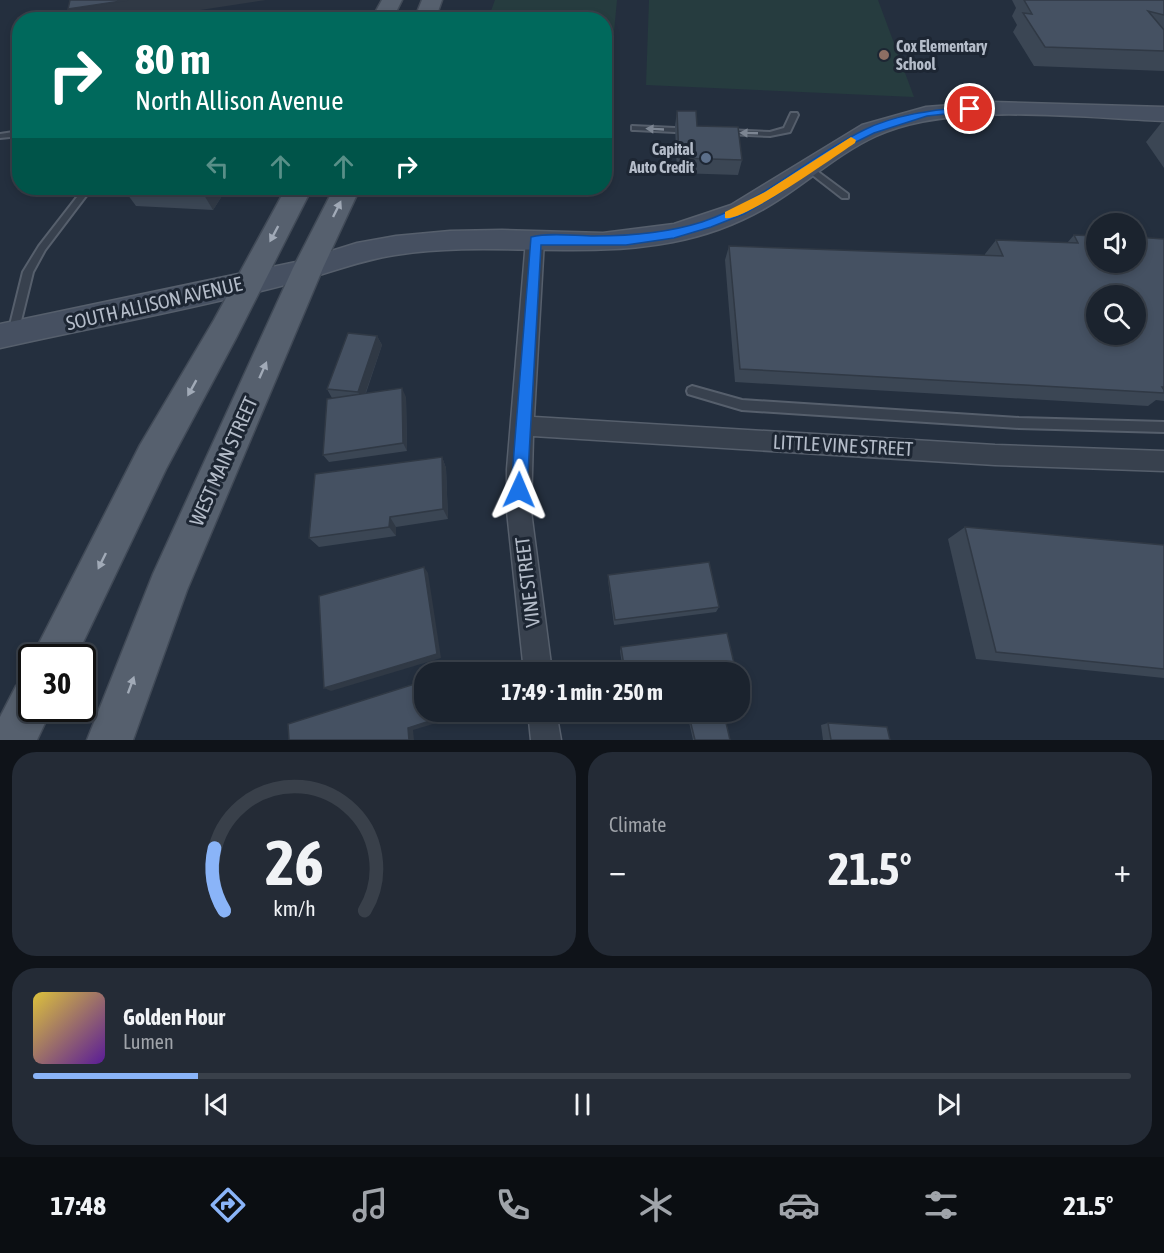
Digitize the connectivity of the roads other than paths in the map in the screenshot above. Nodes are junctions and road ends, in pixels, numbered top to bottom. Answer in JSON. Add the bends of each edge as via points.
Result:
{"nodes":[{"id":1,"x":1164,"y":114,"type":"edge"},
{"id":2,"x":794,"y":115,"type":"dead end"},
{"id":3,"x":634,"y":128,"type":"dead end"},
{"id":4,"x":675,"y":130,"type":"edge"},
{"id":5,"x":716,"y":132,"type":"edge"},
{"id":6,"x":809,"y":168,"type":"junction"},
{"id":7,"x":83,"y":195,"type":"edge"},
{"id":8,"x":295,"y":195,"type":"edge"},
{"id":9,"x":344,"y":195,"type":"edge"},
{"id":10,"x":845,"y":196,"type":"dead end"},
{"id":11,"x":535,"y":240,"type":"junction"},
{"id":12,"x":308,"y":268,"type":"junction"},
{"id":13,"x":249,"y":281,"type":"junction"},
{"id":14,"x":6,"y":335,"type":"edge"},
{"id":15,"x":692,"y":391,"type":"dead end"},
{"id":16,"x":523,"y":426,"type":"junction"},
{"id":17,"x":1164,"y":427,"type":"edge"},
{"id":18,"x":1164,"y":461,"type":"edge"},
{"id":19,"x":60,"y":644,"type":"edge"},
{"id":20,"x":537,"y":662,"type":"edge"},
{"id":21,"x":22,"y":722,"type":"edge"},
{"id":22,"x":544,"y":722,"type":"edge"},
{"id":23,"x":13,"y":740,"type":"edge"},
{"id":24,"x":110,"y":740,"type":"edge"},
{"id":25,"x":546,"y":740,"type":"edge"}],
"edges":[{"from":1,"to":6,"type":"street","name":"SOUTH ALLISON AVENUE","via":[[991,108],[926,114],[870,130]]},
{"from":2,"to":5,"type":"lane","one_way":true,"via":[[787,130],[770,134]]},
{"from":4,"to":3,"type":"lane","one_way":true},
{"from":6,"to":10,"type":"lane"},
{"from":6,"to":11,"type":"street","name":"SOUTH ALLISON AVENUE","via":[[740,211],[674,233],[603,242]]},
{"from":7,"to":14,"type":"lane","via":[[28,272]]},
{"from":8,"to":13,"type":"main road","one_way":true},
{"from":12,"to":9,"type":"main road","name":"WEST MAIN STREET","one_way":true},
{"from":11,"to":12,"type":"street","name":"SOUTH ALLISON AVENUE","via":[[423,242],[357,253]]},
{"from":11,"to":16,"type":"street","name":"VINE STREET"},
{"from":12,"to":13,"type":"street","name":"SOUTH ALLISON AVENUE"},
{"from":24,"to":12,"type":"main road","name":"WEST MAIN STREET","one_way":true,"via":[[167,588]]},
{"from":13,"to":14,"type":"street","name":"SOUTH ALLISON AVENUE"},
{"from":13,"to":19,"type":"main road","one_way":true,"via":[[153,457]]},
{"from":15,"to":17,"type":"lane","via":[[742,405]]},
{"from":16,"to":18,"type":"street","name":"LITTLE VINE STREET","via":[[995,455]]},
{"from":16,"to":20,"type":"street","name":"VINE STREET","via":[[519,511]]},
{"from":21,"to":23,"type":"main road"},
{"from":22,"to":25,"type":"street"}]}
